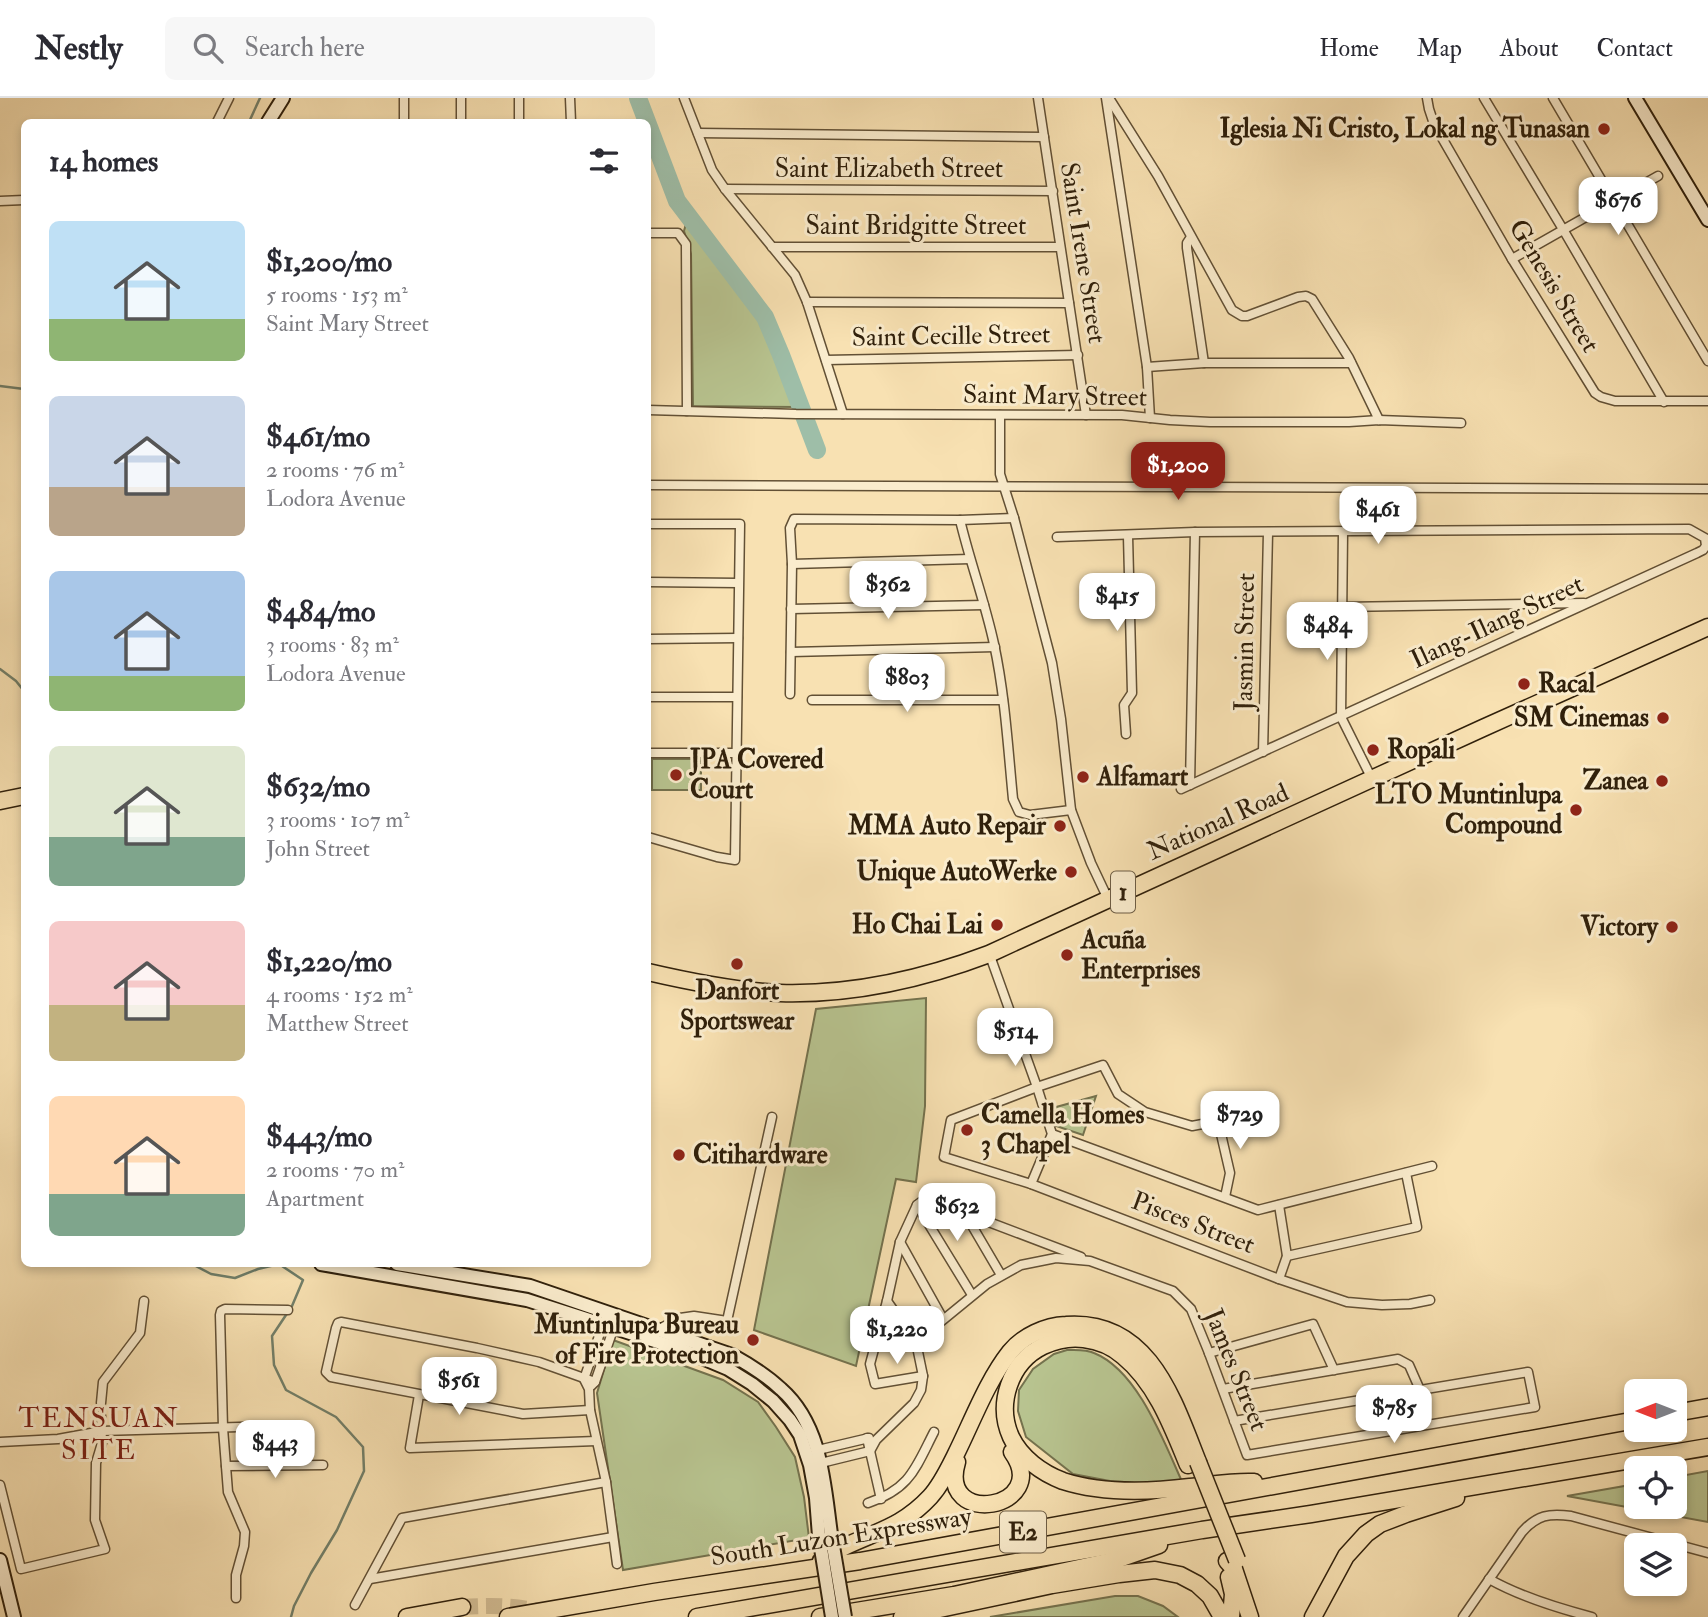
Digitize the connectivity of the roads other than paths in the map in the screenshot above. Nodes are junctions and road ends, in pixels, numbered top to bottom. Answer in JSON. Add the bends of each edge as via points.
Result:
{"nodes":[{"id":1,"x":229,"y":98,"type":"edge"},
{"id":2,"x":283,"y":98,"type":"edge"},
{"id":3,"x":404,"y":98,"type":"edge"},
{"id":4,"x":461,"y":98,"type":"edge"},
{"id":5,"x":519,"y":98,"type":"edge"},
{"id":6,"x":570,"y":98,"type":"edge"},
{"id":7,"x":684,"y":98,"type":"edge"},
{"id":8,"x":1038,"y":98,"type":"edge"},
{"id":9,"x":1108,"y":98,"type":"edge"},
{"id":10,"x":1427,"y":98,"type":"edge"},
{"id":11,"x":1484,"y":98,"type":"edge"},
{"id":12,"x":1553,"y":98,"type":"edge"},
{"id":13,"x":1635,"y":98,"type":"edge"},
{"id":14,"x":218,"y":119,"type":"edge"},
{"id":15,"x":270,"y":119,"type":"edge"},
{"id":16,"x":404,"y":119,"type":"edge"},
{"id":17,"x":461,"y":119,"type":"edge"},
{"id":18,"x":519,"y":119,"type":"edge"},
{"id":19,"x":571,"y":119,"type":"edge"},
{"id":20,"x":698,"y":133,"type":"junction"},
{"id":21,"x":1044,"y":137,"type":"junction"},
{"id":22,"x":1658,"y":176,"type":"dead end"},
{"id":23,"x":725,"y":189,"type":"junction"},
{"id":24,"x":1053,"y":191,"type":"junction"},
{"id":25,"x":21,"y":200,"type":"edge"},
{"id":26,"x":0,"y":201,"type":"edge"},
{"id":27,"x":1614,"y":202,"type":"junction"},
{"id":28,"x":1708,"y":220,"type":"edge"},
{"id":29,"x":1564,"y":230,"type":"junction"},
{"id":30,"x":651,"y":233,"type":"edge"},
{"id":31,"x":1191,"y":237,"type":"junction"},
{"id":32,"x":772,"y":247,"type":"junction"},
{"id":33,"x":1060,"y":247,"type":"junction"},
{"id":34,"x":1512,"y":259,"type":"junction"},
{"id":35,"x":807,"y":302,"type":"junction"},
{"id":36,"x":1069,"y":303,"type":"junction"},
{"id":37,"x":1078,"y":355,"type":"junction"},
{"id":38,"x":826,"y":359,"type":"junction"},
{"id":39,"x":1708,"y":361,"type":"edge"},
{"id":40,"x":1204,"y":363,"type":"junction"},
{"id":41,"x":1351,"y":363,"type":"junction"},
{"id":42,"x":1147,"y":367,"type":"junction"},
{"id":43,"x":1708,"y":401,"type":"edge"},
{"id":44,"x":1664,"y":402,"type":"junction"},
{"id":45,"x":651,"y":410,"type":"edge"},
{"id":46,"x":687,"y":411,"type":"junction"},
{"id":47,"x":843,"y":414,"type":"junction"},
{"id":48,"x":1000,"y":415,"type":"junction"},
{"id":49,"x":1086,"y":415,"type":"junction"},
{"id":50,"x":1150,"y":418,"type":"junction"},
{"id":51,"x":1379,"y":420,"type":"junction"},
{"id":52,"x":1461,"y":422,"type":"dead end"},
{"id":53,"x":651,"y":485,"type":"edge"},
{"id":54,"x":1005,"y":487,"type":"junction"},
{"id":55,"x":1708,"y":489,"type":"edge"},
{"id":56,"x":1014,"y":518,"type":"junction"},
{"id":57,"x":960,"y":520,"type":"junction"},
{"id":58,"x":651,"y":524,"type":"edge"},
{"id":59,"x":1343,"y":532,"type":"junction"},
{"id":60,"x":1195,"y":533,"type":"junction"},
{"id":61,"x":1268,"y":533,"type":"junction"},
{"id":62,"x":1128,"y":536,"type":"junction"},
{"id":63,"x":1057,"y":537,"type":"dead end"},
{"id":64,"x":970,"y":559,"type":"junction"},
{"id":65,"x":792,"y":564,"type":"junction"},
{"id":66,"x":651,"y":582,"type":"edge"},
{"id":67,"x":738,"y":583,"type":"junction"},
{"id":68,"x":1589,"y":603,"type":"junction"},
{"id":69,"x":984,"y":604,"type":"junction"},
{"id":70,"x":1541,"y":604,"type":"junction"},
{"id":71,"x":1342,"y":607,"type":"junction"},
{"id":72,"x":791,"y":609,"type":"junction"},
{"id":73,"x":1544,"y":622,"type":"junction"},
{"id":74,"x":1708,"y":627,"type":"edge"},
{"id":75,"x":738,"y":638,"type":"junction"},
{"id":76,"x":651,"y":639,"type":"edge"},
{"id":77,"x":995,"y":647,"type":"junction"},
{"id":78,"x":792,"y":652,"type":"junction"},
{"id":79,"x":790,"y":694,"type":"dead end"},
{"id":80,"x":651,"y":697,"type":"edge"},
{"id":81,"x":737,"y":697,"type":"junction"},
{"id":82,"x":812,"y":699,"type":"dead end"},
{"id":83,"x":1003,"y":700,"type":"junction"},
{"id":84,"x":1341,"y":716,"type":"junction"},
{"id":85,"x":1126,"y":734,"type":"dead end"},
{"id":86,"x":1263,"y":752,"type":"junction"},
{"id":87,"x":651,"y":753,"type":"edge"},
{"id":88,"x":738,"y":753,"type":"junction"},
{"id":89,"x":1372,"y":779,"type":"junction"},
{"id":90,"x":1071,"y":810,"type":"junction"},
{"id":91,"x":651,"y":838,"type":"edge"},
{"id":92,"x":1108,"y":900,"type":"junction"},
{"id":93,"x":989,"y":953,"type":"junction"},
{"id":94,"x":651,"y":973,"type":"edge"},
{"id":95,"x":1037,"y":1087,"type":"junction"},
{"id":96,"x":1215,"y":1103,"type":"dead end"},
{"id":97,"x":772,"y":1117,"type":"dead end"},
{"id":98,"x":1218,"y":1121,"type":"junction"},
{"id":99,"x":1052,"y":1135,"type":"junction"},
{"id":100,"x":1432,"y":1166,"type":"dead end"},
{"id":101,"x":1406,"y":1172,"type":"junction"},
{"id":102,"x":1031,"y":1184,"type":"junction"},
{"id":103,"x":1225,"y":1198,"type":"junction"},
{"id":104,"x":917,"y":1205,"type":"junction"},
{"id":105,"x":1279,"y":1205,"type":"junction"},
{"id":106,"x":965,"y":1213,"type":"junction"},
{"id":107,"x":900,"y":1242,"type":"junction"},
{"id":108,"x":1287,"y":1256,"type":"junction"},
{"id":109,"x":1090,"y":1261,"type":"junction"},
{"id":110,"x":338,"y":1267,"type":"edge"},
{"id":111,"x":415,"y":1267,"type":"edge"},
{"id":112,"x":1001,"y":1275,"type":"junction"},
{"id":113,"x":1279,"y":1279,"type":"junction"},
{"id":114,"x":972,"y":1295,"type":"junction"},
{"id":115,"x":1430,"y":1300,"type":"dead end"},
{"id":116,"x":144,"y":1301,"type":"dead end"},
{"id":117,"x":887,"y":1301,"type":"junction"},
{"id":118,"x":288,"y":1310,"type":"dead end"},
{"id":119,"x":943,"y":1319,"type":"junction"},
{"id":120,"x":610,"y":1321,"type":"junction"},
{"id":121,"x":659,"y":1329,"type":"junction"},
{"id":122,"x":916,"y":1342,"type":"junction"},
{"id":123,"x":1209,"y":1353,"type":"junction"},
{"id":124,"x":1334,"y":1370,"type":"junction"},
{"id":125,"x":923,"y":1376,"type":"junction"},
{"id":126,"x":584,"y":1380,"type":"junction"},
{"id":127,"x":592,"y":1386,"type":"junction"},
{"id":128,"x":1223,"y":1389,"type":"junction"},
{"id":129,"x":1420,"y":1390,"type":"junction"},
{"id":130,"x":419,"y":1395,"type":"junction"},
{"id":131,"x":1006,"y":1396,"type":"junction"},
{"id":132,"x":101,"y":1403,"type":"dead end"},
{"id":133,"x":1708,"y":1408,"type":"edge"},
{"id":134,"x":590,"y":1410,"type":"junction"},
{"id":135,"x":1687,"y":1411,"type":"edge"},
{"id":136,"x":101,"y":1416,"type":"dead end"},
{"id":137,"x":1234,"y":1421,"type":"junction"},
{"id":138,"x":1624,"y":1422,"type":"edge"},
{"id":139,"x":271,"y":1426,"type":"dead end"},
{"id":140,"x":223,"y":1428,"type":"junction"},
{"id":141,"x":102,"y":1431,"type":"junction"},
{"id":142,"x":934,"y":1432,"type":"dead end"},
{"id":143,"x":965,"y":1436,"type":"junction"},
{"id":144,"x":872,"y":1439,"type":"junction"},
{"id":145,"x":596,"y":1441,"type":"junction"},
{"id":146,"x":0,"y":1442,"type":"edge"},
{"id":147,"x":1708,"y":1447,"type":"edge"},
{"id":148,"x":870,"y":1451,"type":"junction"},
{"id":149,"x":819,"y":1456,"type":"junction"},
{"id":150,"x":1193,"y":1463,"type":"junction"},
{"id":151,"x":323,"y":1465,"type":"dead end"},
{"id":152,"x":226,"y":1466,"type":"junction"},
{"id":153,"x":606,"y":1482,"type":"junction"},
{"id":154,"x":1284,"y":1483,"type":"junction"},
{"id":155,"x":1498,"y":1483,"type":"junction"},
{"id":156,"x":0,"y":1485,"type":"edge"},
{"id":157,"x":881,"y":1499,"type":"junction"},
{"id":158,"x":868,"y":1503,"type":"dead end"},
{"id":159,"x":1202,"y":1530,"type":"junction"},
{"id":160,"x":825,"y":1535,"type":"junction"},
{"id":161,"x":613,"y":1537,"type":"junction"},
{"id":162,"x":1708,"y":1553,"type":"edge"},
{"id":163,"x":0,"y":1560,"type":"edge"},
{"id":164,"x":1232,"y":1560,"type":"junction"},
{"id":165,"x":617,"y":1563,"type":"dead end"},
{"id":166,"x":807,"y":1570,"type":"junction"},
{"id":167,"x":370,"y":1579,"type":"junction"},
{"id":168,"x":1489,"y":1579,"type":"junction"},
{"id":169,"x":1052,"y":1585,"type":"junction"},
{"id":170,"x":954,"y":1595,"type":"junction"},
{"id":171,"x":236,"y":1598,"type":"dead end"},
{"id":172,"x":355,"y":1605,"type":"dead end"},
{"id":173,"x":462,"y":1608,"type":"tunnel mouth"},
{"id":174,"x":1228,"y":1614,"type":"edge"},
{"id":175,"x":1571,"y":1615,"type":"edge"},
{"id":176,"x":14,"y":1617,"type":"edge"},
{"id":177,"x":407,"y":1617,"type":"edge"},
{"id":178,"x":508,"y":1617,"type":"edge"},
{"id":179,"x":697,"y":1617,"type":"edge"},
{"id":180,"x":820,"y":1617,"type":"edge"},
{"id":181,"x":832,"y":1617,"type":"edge"},
{"id":182,"x":845,"y":1617,"type":"edge"},
{"id":183,"x":902,"y":1617,"type":"edge"},
{"id":184,"x":1251,"y":1617,"type":"edge"},
{"id":185,"x":1258,"y":1617,"type":"edge"},
{"id":186,"x":1313,"y":1617,"type":"edge"},
{"id":187,"x":1463,"y":1617,"type":"edge"},
{"id":188,"x":1592,"y":1617,"type":"edge"}],
"edges":[{"from":1,"to":14,"type":"street"},
{"from":2,"to":15,"type":"main road"},
{"from":3,"to":16,"type":"street"},
{"from":4,"to":17,"type":"street"},
{"from":5,"to":18,"type":"street"},
{"from":6,"to":19,"type":"street"},
{"from":7,"to":20,"type":"street"},
{"from":8,"to":21,"type":"street","name":"Saint Irene Street"},
{"from":9,"to":31,"type":"street"},
{"from":9,"to":42,"type":"street"},
{"from":10,"to":34,"type":"street","name":"Genesis Street","via":[[1434,124]]},
{"from":11,"to":29,"type":"street"},
{"from":12,"to":27,"type":"street"},
{"from":13,"to":28,"type":"main road"},
{"from":20,"to":21,"type":"street"},
{"from":20,"to":23,"type":"street"},
{"from":21,"to":24,"type":"street","name":"Saint Irene Street"},
{"from":22,"to":27,"type":"street"},
{"from":23,"to":24,"type":"street","name":"Saint Elizabeth Street"},
{"from":23,"to":32,"type":"street"},
{"from":24,"to":33,"type":"street","name":"Saint Irene Street"},
{"from":25,"to":26,"type":"street"},
{"from":27,"to":29,"type":"street"},
{"from":27,"to":39,"type":"street"},
{"from":29,"to":34,"type":"street"},
{"from":29,"to":44,"type":"street"},
{"from":30,"to":46,"type":"street","via":[[678,233],[686,244]]},
{"from":31,"to":40,"type":"street","via":[[1187,248]]},
{"from":31,"to":41,"type":"street","via":[[1232,310],[1252,315],[1308,297]]},
{"from":32,"to":33,"type":"street","name":"Saint Bridgitte Street"},
{"from":32,"to":35,"type":"street","via":[[795,275]]},
{"from":33,"to":36,"type":"street","name":"Saint Irene Street"},
{"from":34,"to":44,"type":"street","name":"Genesis Street","via":[[1595,393],[1615,401]]},
{"from":35,"to":36,"type":"street"},
{"from":35,"to":38,"type":"street"},
{"from":36,"to":37,"type":"street","name":"Saint Irene Street"},
{"from":37,"to":38,"type":"street","name":"Saint Cecille Street"},
{"from":37,"to":49,"type":"street","name":"Saint Irene Street"},
{"from":38,"to":47,"type":"street"},
{"from":40,"to":41,"type":"street"},
{"from":40,"to":42,"type":"street"},
{"from":41,"to":51,"type":"street"},
{"from":42,"to":50,"type":"street"},
{"from":43,"to":44,"type":"street","name":"Genesis Street"},
{"from":45,"to":46,"type":"street","name":"Saint Mary Street"},
{"from":46,"to":47,"type":"street","name":"Saint Mary Street"},
{"from":47,"to":48,"type":"street","name":"Saint Mary Street"},
{"from":48,"to":49,"type":"street","name":"Saint Mary Street"},
{"from":48,"to":54,"type":"street","via":[[1000,474]]},
{"from":49,"to":50,"type":"street","name":"Saint Mary Street"},
{"from":50,"to":51,"type":"street","name":"Saint Mary Street"},
{"from":51,"to":52,"type":"street","name":"Saint Mary Street"},
{"from":53,"to":54,"type":"street"},
{"from":54,"to":55,"type":"street"},
{"from":54,"to":56,"type":"street"},
{"from":56,"to":57,"type":"street"},
{"from":56,"to":90,"type":"street","via":[[1052,663]]},
{"from":57,"to":64,"type":"street"},
{"from":57,"to":65,"type":"street","via":[[794,519],[790,528]]},
{"from":58,"to":67,"type":"street","via":[[740,524]]},
{"from":59,"to":61,"type":"street"},
{"from":59,"to":68,"type":"street","name":"Ilang-Ilang Street","via":[[1689,529],[1704,538],[1703,550]]},
{"from":59,"to":71,"type":"street"},
{"from":60,"to":61,"type":"street"},
{"from":60,"to":62,"type":"street"},
{"from":60,"to":86,"type":"street","name":"Ilang-Ilang Street","via":[[1186,787]]},
{"from":61,"to":86,"type":"street","name":"Jasmin Street"},
{"from":62,"to":63,"type":"street"},
{"from":62,"to":85,"type":"street","via":[[1132,693],[1124,705]]},
{"from":64,"to":65,"type":"street"},
{"from":64,"to":69,"type":"street"},
{"from":65,"to":72,"type":"street"},
{"from":66,"to":67,"type":"street"},
{"from":67,"to":75,"type":"street"},
{"from":68,"to":70,"type":"street"},
{"from":68,"to":73,"type":"street","name":"Ilang-Ilang Street"},
{"from":69,"to":72,"type":"street"},
{"from":69,"to":77,"type":"street"},
{"from":70,"to":71,"type":"street"},
{"from":70,"to":73,"type":"street"},
{"from":71,"to":84,"type":"street"},
{"from":72,"to":78,"type":"street"},
{"from":73,"to":84,"type":"street","name":"Ilang-Ilang Street"},
{"from":74,"to":89,"type":"highway","name":"National Road","number":"1"},
{"from":75,"to":76,"type":"street"},
{"from":75,"to":81,"type":"street"},
{"from":77,"to":78,"type":"street"},
{"from":77,"to":83,"type":"street"},
{"from":78,"to":79,"type":"street"},
{"from":80,"to":81,"type":"street"},
{"from":81,"to":88,"type":"street"},
{"from":82,"to":83,"type":"street"},
{"from":83,"to":90,"type":"street","via":[[1015,806],[1030,815]]},
{"from":84,"to":86,"type":"street","name":"Ilang-Ilang Street"},
{"from":84,"to":89,"type":"street"},
{"from":87,"to":88,"type":"street"},
{"from":88,"to":91,"type":"street","via":[[735,860]]},
{"from":89,"to":92,"type":"highway","name":"National Road","number":"1"},
{"from":90,"to":92,"type":"street"},
{"from":92,"to":93,"type":"highway","name":"National Road","number":"1"},
{"from":93,"to":94,"type":"highway","name":"National Road","number":"1","via":[[892,983],[823,992],[751,990]]},
{"from":93,"to":95,"type":"street"},
{"from":95,"to":98,"type":"street","via":[[1103,1065],[1118,1094],[1145,1112],[1192,1126]]},
{"from":95,"to":99,"type":"street"},
{"from":95,"to":102,"type":"street","name":"Pisces Street","via":[[951,1120],[944,1157]]},
{"from":96,"to":98,"type":"street"},
{"from":97,"to":121,"type":"street","via":[[728,1319],[680,1318]]},
{"from":98,"to":103,"type":"street","via":[[1230,1173]]},
{"from":99,"to":102,"type":"street"},
{"from":99,"to":103,"type":"street"},
{"from":100,"to":101,"type":"street"},
{"from":101,"to":105,"type":"street"},
{"from":101,"to":108,"type":"street","via":[[1417,1227]]},
{"from":102,"to":113,"type":"street","name":"Pisces Street"},
{"from":103,"to":105,"type":"street","via":[[1258,1210]]},
{"from":104,"to":106,"type":"street","via":[[926,1198],[957,1200]]},
{"from":104,"to":107,"type":"street"},
{"from":104,"to":114,"type":"street"},
{"from":105,"to":108,"type":"street"},
{"from":106,"to":109,"type":"street"},
{"from":106,"to":112,"type":"street"},
{"from":107,"to":117,"type":"street"},
{"from":107,"to":119,"type":"street"},
{"from":108,"to":113,"type":"street"},
{"from":109,"to":112,"type":"street","name":"James Street","via":[[1056,1258],[1021,1265]]},
{"from":109,"to":123,"type":"street","name":"James Street","via":[[1173,1291],[1191,1310]]},
{"from":110,"to":120,"type":"main road","via":[[527,1300]]},
{"from":111,"to":120,"type":"main road","via":[[530,1286]]},
{"from":112,"to":114,"type":"street","name":"James Street"},
{"from":113,"to":115,"type":"street","name":"Pisces Street","via":[[1365,1305]]},
{"from":114,"to":119,"type":"street","name":"James Street"},
{"from":116,"to":132,"type":"street","via":[[140,1332],[103,1382]]},
{"from":117,"to":122,"type":"street"},
{"from":117,"to":125,"type":"street","via":[[870,1364],[875,1384]]},
{"from":118,"to":140,"type":"street","via":[[221,1311]]},
{"from":119,"to":122,"type":"street","name":"James Street"},
{"from":120,"to":121,"type":"main road"},
{"from":120,"to":126,"type":"street"},
{"from":120,"to":127,"type":"street"},
{"from":120,"to":160,"type":"main road","via":[[728,1369],[773,1401],[806,1449]]},
{"from":121,"to":149,"type":"main road","via":[[732,1355],[761,1372],[800,1412]]},
{"from":122,"to":125,"type":"street"},
{"from":123,"to":124,"type":"street","via":[[1312,1324]]},
{"from":123,"to":128,"type":"street","name":"James Street"},
{"from":124,"to":128,"type":"street"},
{"from":124,"to":129,"type":"street","via":[[1398,1359],[1409,1365]]},
{"from":125,"to":144,"type":"street","via":[[914,1403]]},
{"from":126,"to":127,"type":"street"},
{"from":126,"to":130,"type":"street","via":[[514,1356],[338,1323],[326,1371],[331,1377]]},
{"from":127,"to":134,"type":"street"},
{"from":128,"to":137,"type":"street","name":"James Street"},
{"from":129,"to":137,"type":"street"},
{"from":129,"to":137,"type":"street","name":"James Street","via":[[1528,1372],[1535,1407],[1247,1455]]},
{"from":130,"to":134,"type":"street","via":[[523,1414]]},
{"from":130,"to":145,"type":"street","via":[[410,1448]]},
{"from":131,"to":143,"type":"highway","via":[[1000,1426],[1021,1469],[1018,1485],[1007,1498],[982,1505],[966,1500],[959,1492],[955,1474]]},
{"from":131,"to":150,"type":"highway","via":[[1016,1370],[1040,1347],[1070,1338],[1105,1344],[1132,1364],[1147,1383]]},
{"from":131,"to":154,"type":"highway","via":[[1006,1417],[1015,1444],[1034,1465],[1063,1480],[1137,1490]]},
{"from":133,"to":135,"type":"highway"},
{"from":134,"to":145,"type":"street"},
{"from":136,"to":141,"type":"street"},
{"from":138,"to":154,"type":"highway","name":"South Luzon Expressway","number":"E2"},
{"from":139,"to":140,"type":"street"},
{"from":140,"to":141,"type":"street"},
{"from":140,"to":152,"type":"street"},
{"from":141,"to":146,"type":"street"},
{"from":141,"to":156,"type":"street","via":[[95,1520],[105,1549],[21,1569]]},
{"from":142,"to":157,"type":"street","via":[[906,1481]]},
{"from":143,"to":150,"type":"highway","via":[[993,1379],[1017,1345],[1051,1327],[1090,1326],[1120,1335],[1147,1358],[1172,1398]]},
{"from":143,"to":166,"type":"highway","via":[[946,1475],[913,1514]]},
{"from":144,"to":148,"type":"street"},
{"from":144,"to":149,"type":"street"},
{"from":145,"to":153,"type":"street"},
{"from":147,"to":155,"type":"highway","name":"South Luzon Expressway","number":"E2"},
{"from":148,"to":149,"type":"street"},
{"from":148,"to":157,"type":"street"},
{"from":149,"to":160,"type":"main road"},
{"from":150,"to":164,"type":"highway"},
{"from":151,"to":152,"type":"street"},
{"from":152,"to":171,"type":"street","via":[[231,1500],[245,1532]]},
{"from":153,"to":161,"type":"street"},
{"from":153,"to":167,"type":"street","via":[[402,1518]]},
{"from":154,"to":166,"type":"highway","name":"South Luzon Expressway","number":"E2"},
{"from":155,"to":159,"type":"highway","name":"South Luzon Expressway","number":"E2"},
{"from":155,"to":186,"type":"highway","via":[[1373,1529],[1346,1556]]},
{"from":157,"to":158,"type":"street"},
{"from":159,"to":170,"type":"highway","via":[[1116,1560]]},
{"from":159,"to":179,"type":"highway","name":"South Luzon Expressway","number":"E2"},
{"from":160,"to":181,"type":"main road","bridge":true},
{"from":160,"to":182,"type":"main road","bridge":true},
{"from":161,"to":165,"type":"street"},
{"from":161,"to":167,"type":"street"},
{"from":162,"to":168,"type":"street","via":[[1556,1514],[1530,1523]]},
{"from":163,"to":176,"type":"main road"},
{"from":164,"to":174,"type":"highway","via":[[1227,1572],[1233,1594]]},
{"from":164,"to":184,"type":"highway"},
{"from":164,"to":185,"type":"highway","via":[[1247,1583]]},
{"from":166,"to":178,"type":"highway","name":"South Luzon Expressway","number":"E2"},
{"from":167,"to":172,"type":"street"},
{"from":168,"to":175,"type":"street"},
{"from":168,"to":187,"type":"street"},
{"from":169,"to":170,"type":"highway"},
{"from":169,"to":174,"type":"highway","via":[[1133,1572],[1172,1572],[1191,1580]]},
{"from":169,"to":183,"type":"highway"},
{"from":170,"to":180,"type":"highway"},
{"from":173,"to":177,"type":"highway"},
{"from":175,"to":188,"type":"street"}]}
